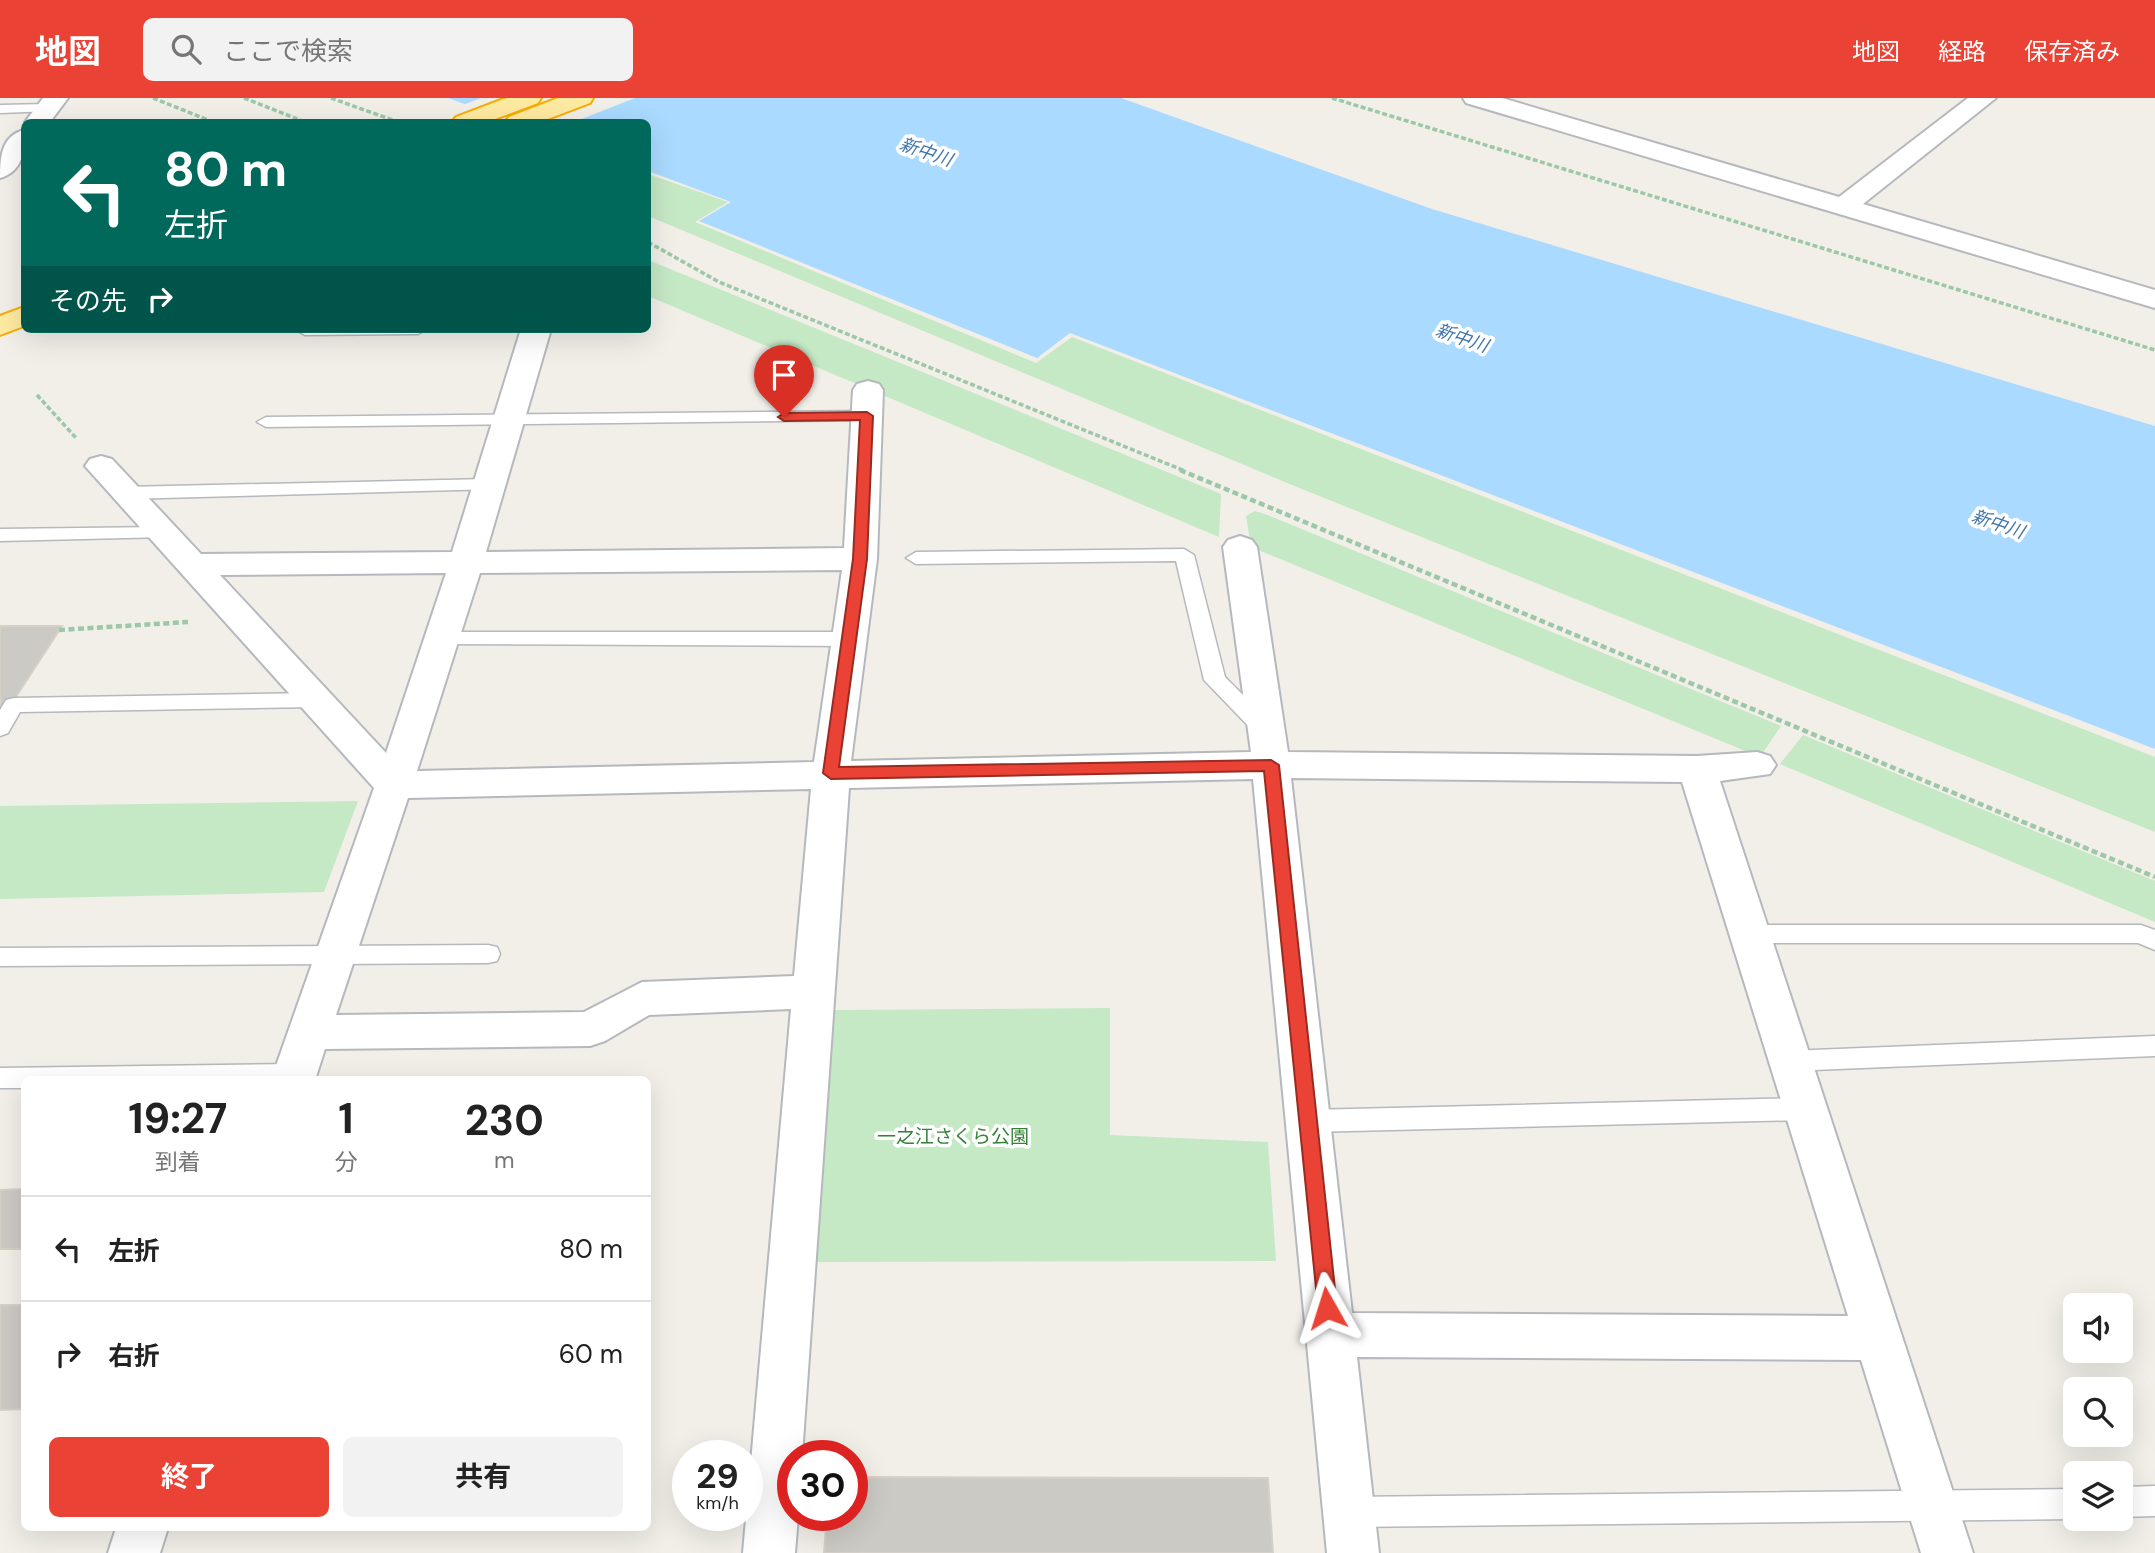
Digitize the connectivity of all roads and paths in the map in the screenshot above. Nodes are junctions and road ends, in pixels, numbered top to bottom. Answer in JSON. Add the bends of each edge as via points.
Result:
{"nodes":[{"id":1,"x":153,"y":98,"type":"edge"},
{"id":2,"x":244,"y":98,"type":"edge"},
{"id":3,"x":331,"y":98,"type":"edge"},
{"id":4,"x":529,"y":98,"type":"edge"},
{"id":5,"x":581,"y":98,"type":"edge"},
{"id":6,"x":1332,"y":98,"type":"edge"},
{"id":7,"x":1475,"y":98,"type":"edge"},
{"id":8,"x":1976,"y":100,"type":"edge"},
{"id":9,"x":0,"y":109,"type":"edge"},
{"id":10,"x":47,"y":110,"type":"edge"},
{"id":11,"x":206,"y":119,"type":"edge"},
{"id":12,"x":297,"y":119,"type":"edge"},
{"id":13,"x":390,"y":119,"type":"edge"},
{"id":14,"x":473,"y":119,"type":"edge"},
{"id":15,"x":526,"y":119,"type":"edge"},
{"id":16,"x":21,"y":142,"type":"edge"},
{"id":17,"x":0,"y":170,"type":"edge"},
{"id":18,"x":1844,"y":206,"type":"junction"},
{"id":19,"x":651,"y":245,"type":"edge"},
{"id":20,"x":21,"y":292,"type":"edge"},
{"id":21,"x":2155,"y":299,"type":"edge"},
{"id":22,"x":0,"y":300,"type":"edge"},
{"id":23,"x":21,"y":317,"type":"edge"},
{"id":24,"x":0,"y":326,"type":"edge"},
{"id":25,"x":535,"y":333,"type":"edge"},
{"id":26,"x":2155,"y":349,"type":"edge"},
{"id":27,"x":37,"y":395,"type":"dead end"},
{"id":28,"x":867,"y":403,"type":"joint"},
{"id":29,"x":508,"y":421,"type":"junction"},
{"id":30,"x":266,"y":422,"type":"dead end"},
{"id":31,"x":100,"y":466,"type":"joint"},
{"id":32,"x":489,"y":485,"type":"junction"},
{"id":33,"x":125,"y":493,"type":"junction"},
{"id":34,"x":161,"y":533,"type":"junction"},
{"id":35,"x":0,"y":535,"type":"edge"},
{"id":36,"x":1240,"y":547,"type":"dead end"},
{"id":37,"x":916,"y":558,"type":"dead end"},
{"id":38,"x":860,"y":559,"type":"junction"},
{"id":39,"x":466,"y":562,"type":"junction"},
{"id":40,"x":191,"y":565,"type":"junction"},
{"id":41,"x":241,"y":619,"type":"junction"},
{"id":42,"x":59,"y":630,"type":"dead end"},
{"id":43,"x":443,"y":639,"type":"junction"},
{"id":44,"x":850,"y":639,"type":"junction"},
{"id":45,"x":314,"y":699,"type":"junction"},
{"id":46,"x":0,"y":728,"type":"edge"},
{"id":47,"x":1269,"y":749,"type":"junction"},
{"id":48,"x":1757,"y":765,"type":"dead end"},
{"id":49,"x":1697,"y":768,"type":"junction"},
{"id":50,"x":831,"y":773,"type":"junction"},
{"id":51,"x":393,"y":785,"type":"junction"},
{"id":52,"x":2155,"y":877,"type":"edge"},
{"id":53,"x":1748,"y":934,"type":"junction"},
{"id":54,"x":2155,"y":941,"type":"edge"},
{"id":55,"x":488,"y":954,"type":"dead end"},
{"id":56,"x":334,"y":955,"type":"junction"},
{"id":57,"x":0,"y":957,"type":"edge"},
{"id":58,"x":814,"y":992,"type":"junction"},
{"id":59,"x":308,"y":1032,"type":"junction"},
{"id":60,"x":2155,"y":1046,"type":"edge"},
{"id":61,"x":1789,"y":1060,"type":"junction"},
{"id":62,"x":294,"y":1076,"type":"edge"},
{"id":63,"x":0,"y":1078,"type":"edge"},
{"id":64,"x":21,"y":1078,"type":"edge"},
{"id":65,"x":1804,"y":1109,"type":"junction"},
{"id":66,"x":1308,"y":1121,"type":"junction"},
{"id":67,"x":1330,"y":1335,"type":"junction"},
{"id":68,"x":1877,"y":1338,"type":"junction"},
{"id":69,"x":2155,"y":1501,"type":"edge"},
{"id":70,"x":2133,"y":1502,"type":"edge"},
{"id":71,"x":2063,"y":1504,"type":"edge"},
{"id":72,"x":1933,"y":1508,"type":"junction"},
{"id":73,"x":1349,"y":1512,"type":"junction"},
{"id":74,"x":141,"y":1531,"type":"edge"},
{"id":75,"x":134,"y":1553,"type":"edge"},
{"id":76,"x":769,"y":1553,"type":"edge"},
{"id":77,"x":1353,"y":1553,"type":"edge"},
{"id":78,"x":1947,"y":1553,"type":"edge"}],
"edges":[{"from":1,"to":11,"type":"path"},
{"from":2,"to":12,"type":"path"},
{"from":3,"to":13,"type":"path"},
{"from":4,"to":14,"type":"highway"},
{"from":5,"to":15,"type":"highway"},
{"from":6,"to":26,"type":"path"},
{"from":7,"to":18,"type":"street"},
{"from":8,"to":18,"type":"street"},
{"from":9,"to":10,"type":"lane"},
{"from":16,"to":17,"type":"street"},
{"from":18,"to":21,"type":"street"},
{"from":19,"to":52,"type":"path","via":[[719,282]]},
{"from":20,"to":22,"type":"highway"},
{"from":23,"to":24,"type":"highway"},
{"from":25,"to":29,"type":"street"},
{"from":27,"to":31,"type":"path"},
{"from":28,"to":29,"type":"lane"},
{"from":28,"to":38,"type":"street"},
{"from":29,"to":30,"type":"lane"},
{"from":29,"to":32,"type":"street"},
{"from":31,"to":33,"type":"street"},
{"from":32,"to":33,"type":"lane"},
{"from":32,"to":39,"type":"street"},
{"from":33,"to":34,"type":"street"},
{"from":34,"to":35,"type":"lane"},
{"from":34,"to":40,"type":"street"},
{"from":36,"to":47,"type":"street"},
{"from":37,"to":47,"type":"lane","via":[[1184,555],[1215,680]]},
{"from":38,"to":39,"type":"street"},
{"from":38,"to":44,"type":"street"},
{"from":39,"to":40,"type":"street"},
{"from":39,"to":43,"type":"street"},
{"from":40,"to":41,"type":"street"},
{"from":41,"to":42,"type":"path"},
{"from":41,"to":45,"type":"street"},
{"from":43,"to":44,"type":"lane"},
{"from":43,"to":51,"type":"street"},
{"from":44,"to":50,"type":"street"},
{"from":45,"to":46,"type":"lane","via":[[14,705]]},
{"from":45,"to":51,"type":"street"},
{"from":47,"to":49,"type":"street"},
{"from":47,"to":50,"type":"street"},
{"from":47,"to":66,"type":"street"},
{"from":48,"to":49,"type":"street"},
{"from":49,"to":53,"type":"street"},
{"from":50,"to":51,"type":"street"},
{"from":50,"to":58,"type":"street"},
{"from":51,"to":56,"type":"street"},
{"from":53,"to":54,"type":"lane","via":[[2141,934]]},
{"from":53,"to":61,"type":"street"},
{"from":55,"to":56,"type":"lane"},
{"from":56,"to":57,"type":"lane"},
{"from":56,"to":59,"type":"street"},
{"from":58,"to":59,"type":"street","via":[[642,999],[590,1028]]},
{"from":58,"to":76,"type":"street"},
{"from":59,"to":62,"type":"street"},
{"from":60,"to":61,"type":"lane"},
{"from":61,"to":65,"type":"street"},
{"from":63,"to":64,"type":"lane"},
{"from":65,"to":66,"type":"lane"},
{"from":65,"to":68,"type":"street"},
{"from":66,"to":67,"type":"street"},
{"from":67,"to":68,"type":"street"},
{"from":67,"to":73,"type":"street"},
{"from":68,"to":72,"type":"street"},
{"from":69,"to":70,"type":"lane"},
{"from":71,"to":72,"type":"lane"},
{"from":72,"to":73,"type":"lane"},
{"from":72,"to":78,"type":"street"},
{"from":73,"to":77,"type":"street"},
{"from":74,"to":75,"type":"street"}]}
